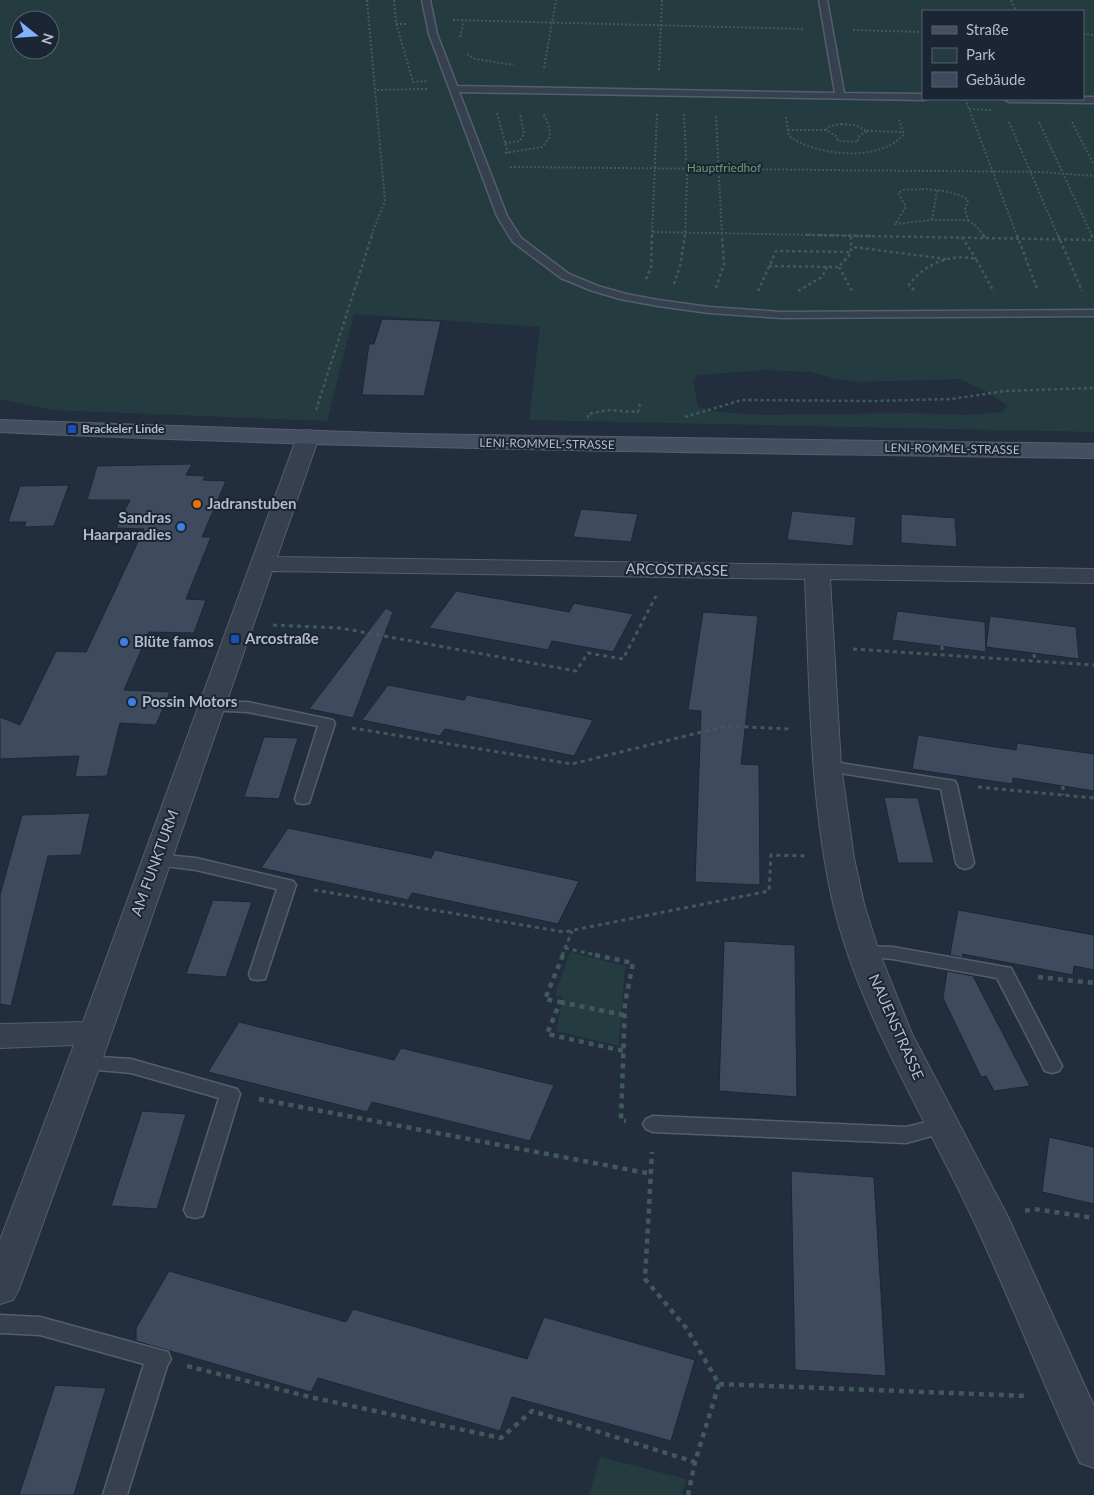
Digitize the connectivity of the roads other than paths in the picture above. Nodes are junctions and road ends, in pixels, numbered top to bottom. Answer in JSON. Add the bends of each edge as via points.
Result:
{"nodes":[{"id":1,"x":426,"y":0,"type":"edge"},
{"id":2,"x":823,"y":0,"type":"edge"},
{"id":3,"x":452,"y":84,"type":"junction"},
{"id":4,"x":840,"y":95,"type":"junction"},
{"id":5,"x":922,"y":97,"type":"edge"},
{"id":6,"x":1061,"y":100,"type":"edge"},
{"id":7,"x":1094,"y":100,"type":"edge"},
{"id":8,"x":484,"y":166,"type":"joint"},
{"id":9,"x":635,"y":299,"type":"joint"},
{"id":10,"x":1093,"y":313,"type":"edge"},
{"id":11,"x":0,"y":426,"type":"edge"},
{"id":12,"x":308,"y":437,"type":"junction"},
{"id":13,"x":1094,"y":450,"type":"edge"},
{"id":14,"x":261,"y":564,"type":"junction"},
{"id":15,"x":817,"y":571,"type":"junction"},
{"id":16,"x":1094,"y":576,"type":"edge"},
{"id":17,"x":212,"y":707,"type":"junction"},
{"id":18,"x":827,"y":766,"type":"junction"},
{"id":19,"x":303,"y":799,"type":"dead end"},
{"id":20,"x":155,"y":860,"type":"junction"},
{"id":21,"x":965,"y":863,"type":"dead end"},
{"id":22,"x":863,"y":952,"type":"junction"},
{"id":23,"x":258,"y":974,"type":"dead end"},
{"id":24,"x":93,"y":1033,"type":"junction"},
{"id":25,"x":0,"y":1036,"type":"edge"},
{"id":26,"x":84,"y":1064,"type":"junction"},
{"id":27,"x":1052,"y":1066,"type":"dead end"},
{"id":28,"x":653,"y":1124,"type":"road end"},
{"id":29,"x":943,"y":1126,"type":"junction"},
{"id":30,"x":195,"y":1210,"type":"dead end"},
{"id":31,"x":0,"y":1289,"type":"edge"},
{"id":32,"x":0,"y":1324,"type":"edge"},
{"id":33,"x":1094,"y":1450,"type":"edge"},
{"id":34,"x":115,"y":1495,"type":"edge"}],
"edges":[{"from":1,"to":3,"type":"lane","via":[[433,34]]},
{"from":2,"to":4,"type":"lane"},
{"from":3,"to":4,"type":"lane","via":[[539,94],[658,98]]},
{"from":3,"to":8,"type":"lane"},
{"from":4,"to":5,"type":"lane"},
{"from":6,"to":7,"type":"lane"},
{"from":8,"to":9,"type":"lane","via":[[502,216],[517,240],[565,276]]},
{"from":9,"to":10,"type":"lane","via":[[756,314]]},
{"from":11,"to":12,"type":"main road","name":"LENI-ROMMEL-STRASSE"},
{"from":12,"to":13,"type":"main road","name":"LENI-ROMMEL-STRASSE","via":[[558,444]]},
{"from":12,"to":14,"type":"street","name":"AM FUNKTURM"},
{"from":14,"to":15,"type":"street","name":"ARCOSTRASSE"},
{"from":14,"to":17,"type":"street","name":"AM FUNKTURM"},
{"from":15,"to":16,"type":"street","name":"ARCOSTRASSE"},
{"from":15,"to":18,"type":"street","name":"NAUENSTRASSE"},
{"from":17,"to":19,"type":"lane","via":[[248,707],[327,723]]},
{"from":17,"to":20,"type":"street","name":"AM FUNKTURM"},
{"from":18,"to":21,"type":"lane","via":[[949,785]]},
{"from":18,"to":22,"type":"street","name":"NAUENSTRASSE","via":[[839,858]]},
{"from":20,"to":23,"type":"lane","via":[[196,864],[287,885]]},
{"from":20,"to":24,"type":"street","name":"AM FUNKTURM"},
{"from":22,"to":27,"type":"lane","via":[[893,953],[1004,973]]},
{"from":22,"to":29,"type":"street","name":"NAUENSTRASSE","via":[[896,1034]]},
{"from":24,"to":25,"type":"street"},
{"from":24,"to":26,"type":"street","name":"AM FUNKTURM"},
{"from":26,"to":30,"type":"lane","via":[[131,1066],[230,1094]]},
{"from":26,"to":31,"type":"street","name":"AM FUNKTURM"},
{"from":28,"to":29,"type":"lane","via":[[906,1135]]},
{"from":29,"to":33,"type":"street","name":"NAUENSTRASSE","via":[[990,1217]]},
{"from":32,"to":34,"type":"lane","via":[[40,1326],[160,1359],[157,1360]]}]}
